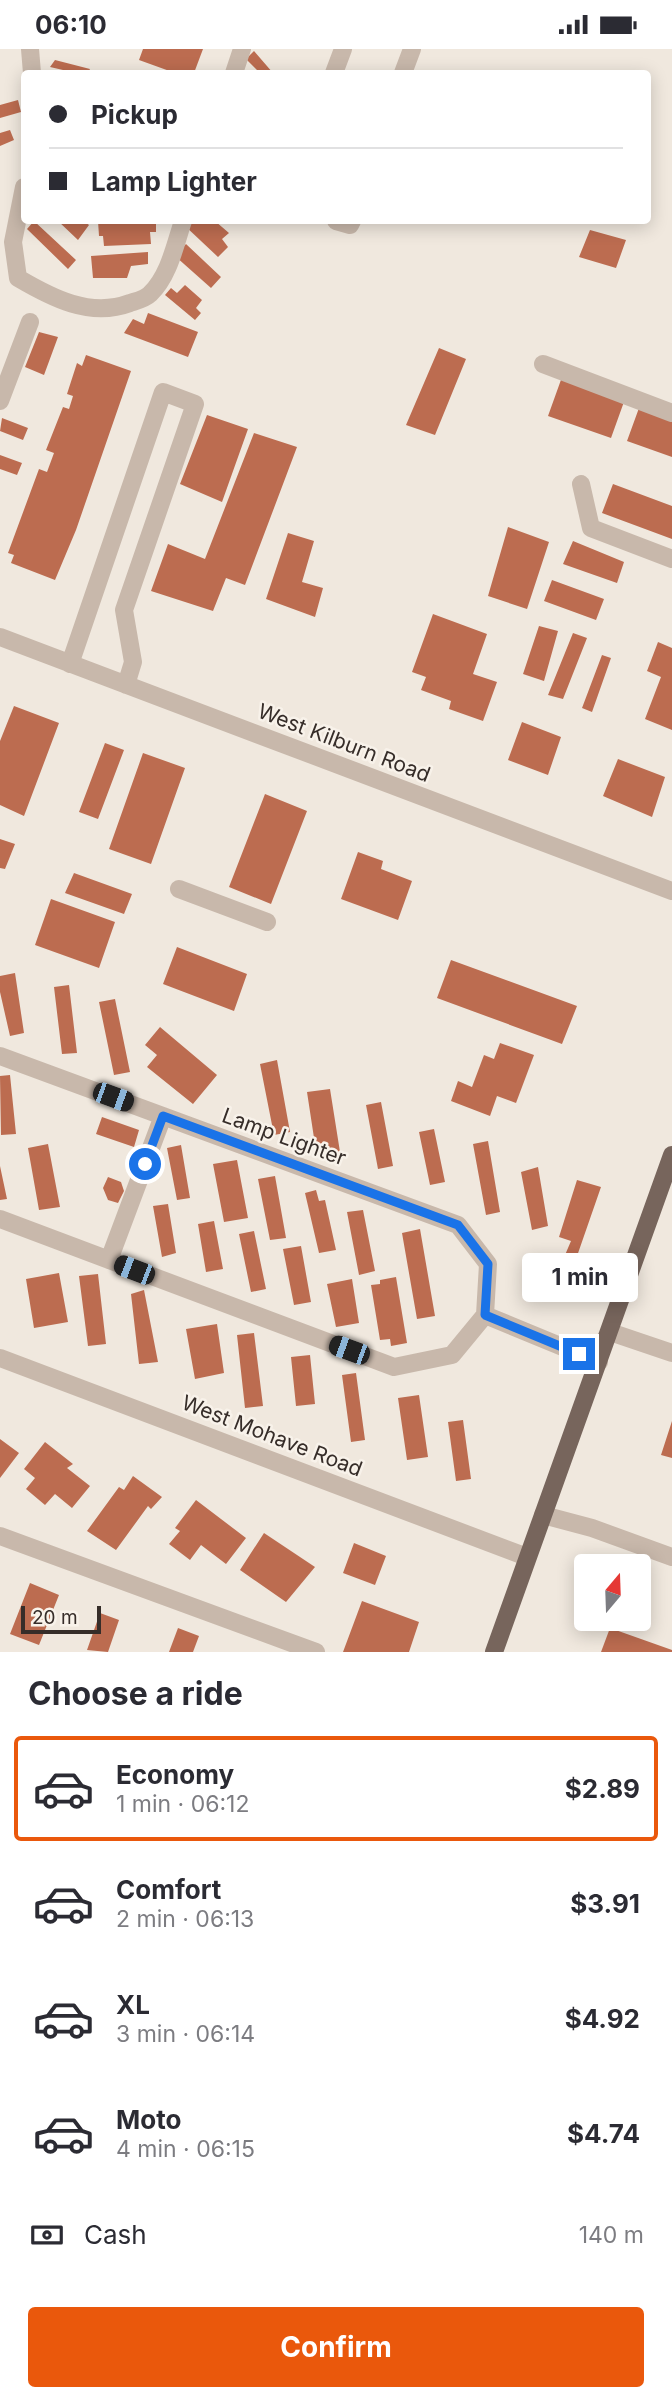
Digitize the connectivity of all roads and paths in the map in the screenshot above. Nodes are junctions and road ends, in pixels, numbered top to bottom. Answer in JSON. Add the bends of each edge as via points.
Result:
{"nodes":[{"id":1,"x":30,"y":49,"type":"edge"},
{"id":2,"x":242,"y":49,"type":"edge"},
{"id":3,"x":343,"y":49,"type":"edge"},
{"id":4,"x":412,"y":49,"type":"edge"},
{"id":5,"x":32,"y":70,"type":"edge"},
{"id":6,"x":235,"y":70,"type":"edge"},
{"id":7,"x":335,"y":70,"type":"edge"},
{"id":8,"x":404,"y":70,"type":"edge"},
{"id":9,"x":21,"y":202,"type":"edge"},
{"id":10,"x":182,"y":224,"type":"edge"},
{"id":11,"x":30,"y":322,"type":"dead end"},
{"id":12,"x":543,"y":364,"type":"dead end"},
{"id":13,"x":0,"y":401,"type":"edge"},
{"id":14,"x":672,"y":413,"type":"edge"},
{"id":15,"x":581,"y":484,"type":"dead end"},
{"id":16,"x":672,"y":559,"type":"edge"},
{"id":17,"x":0,"y":637,"type":"edge"},
{"id":18,"x":70,"y":664,"type":"junction"},
{"id":19,"x":126,"y":685,"type":"junction"},
{"id":20,"x":179,"y":889,"type":"dead end"},
{"id":21,"x":672,"y":891,"type":"edge"},
{"id":22,"x":267,"y":922,"type":"dead end"},
{"id":23,"x":0,"y":1056,"type":"edge"},
{"id":24,"x":163,"y":1116,"type":"junction"},
{"id":25,"x":671,"y":1161,"type":"edge"},
{"id":26,"x":0,"y":1219,"type":"edge"},
{"id":27,"x":109,"y":1260,"type":"junction"},
{"id":28,"x":485,"y":1315,"type":"junction"},
{"id":29,"x":610,"y":1332,"type":"junction"},
{"id":30,"x":672,"y":1353,"type":"edge"},
{"id":31,"x":0,"y":1358,"type":"edge"},
{"id":32,"x":599,"y":1362,"type":"junction"},
{"id":33,"x":543,"y":1515,"type":"junction"},
{"id":34,"x":0,"y":1536,"type":"edge"},
{"id":35,"x":527,"y":1557,"type":"junction"},
{"id":36,"x":672,"y":1557,"type":"edge"},
{"id":37,"x":316,"y":1652,"type":"edge"},
{"id":38,"x":494,"y":1652,"type":"edge"}],
"edges":[{"from":1,"to":5,"type":"street"},
{"from":2,"to":6,"type":"street"},
{"from":3,"to":7,"type":"street"},
{"from":4,"to":8,"type":"street"},
{"from":9,"to":10,"type":"street","via":[[13,242],[18,278],[85,308],[116,308],[149,296],[166,270]]},
{"from":11,"to":13,"type":"street"},
{"from":12,"to":14,"type":"street"},
{"from":15,"to":16,"type":"street","via":[[591,528]]},
{"from":17,"to":18,"type":"street","name":"West Kilburn Road"},
{"from":18,"to":19,"type":"street","name":"West Kilburn Road"},
{"from":18,"to":19,"type":"street","via":[[163,393],[195,404],[124,610],[133,662]]},
{"from":19,"to":21,"type":"street","name":"West Kilburn Road"},
{"from":20,"to":22,"type":"street"},
{"from":23,"to":24,"type":"street","name":"Lamp Lighter"},
{"from":24,"to":27,"type":"street"},
{"from":24,"to":28,"type":"street","name":"Lamp Lighter","via":[[458,1225],[488,1264]]},
{"from":25,"to":29,"type":"main road"},
{"from":26,"to":27,"type":"street"},
{"from":27,"to":28,"type":"street","via":[[394,1367],[452,1355]]},
{"from":28,"to":32,"type":"street"},
{"from":29,"to":30,"type":"street"},
{"from":29,"to":32,"type":"main road"},
{"from":31,"to":35,"type":"street","name":"West Mohave Road"},
{"from":32,"to":33,"type":"main road"},
{"from":33,"to":35,"type":"main road"},
{"from":33,"to":36,"type":"street"},
{"from":34,"to":37,"type":"street"},
{"from":35,"to":38,"type":"main road"}]}
